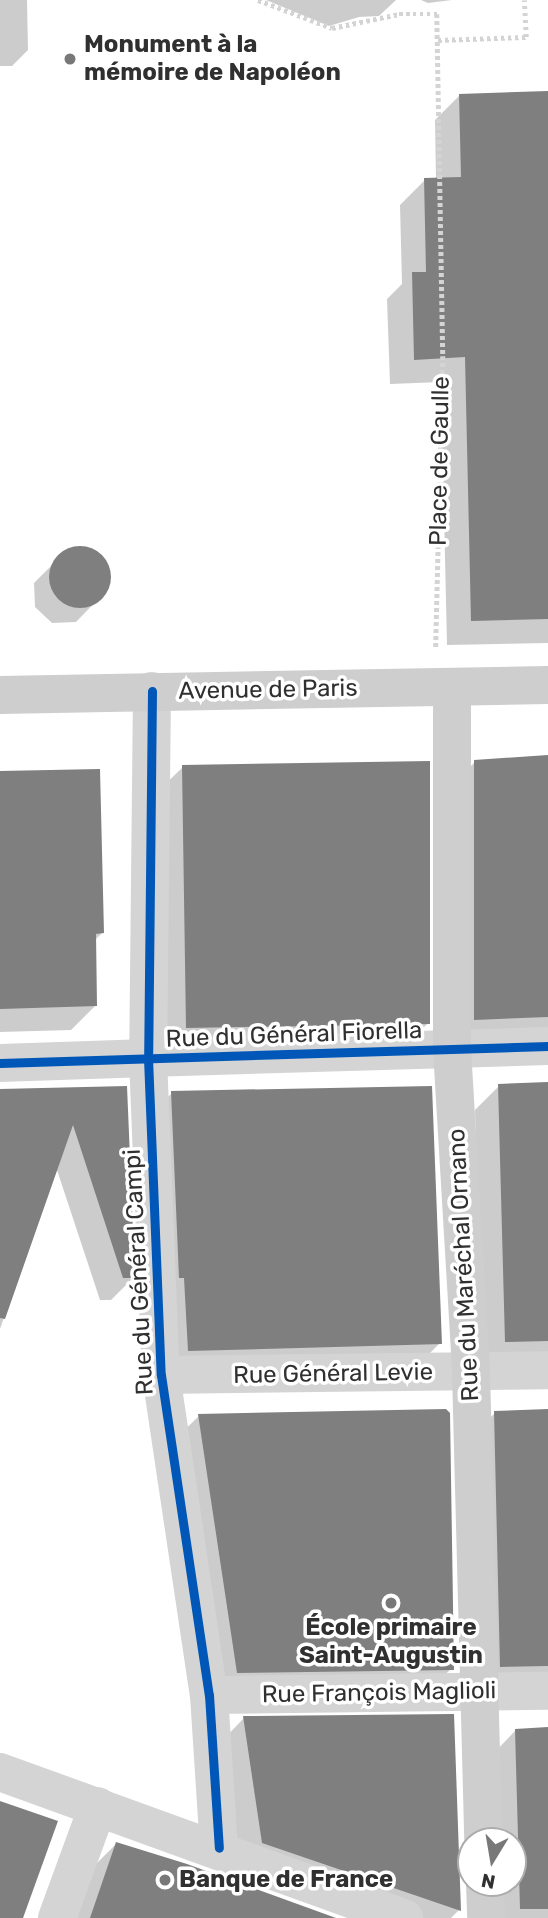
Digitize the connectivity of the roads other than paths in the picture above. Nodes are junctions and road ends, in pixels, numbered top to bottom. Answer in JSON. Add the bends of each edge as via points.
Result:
{"nodes":[{"id":1,"x":444,"y":673,"type":"junction"},
{"id":2,"x":548,"y":685,"type":"edge"},
{"id":3,"x":152,"y":691,"type":"junction"},
{"id":4,"x":0,"y":695,"type":"edge"},
{"id":5,"x":548,"y":1045,"type":"edge"},
{"id":6,"x":452,"y":1049,"type":"junction"},
{"id":7,"x":148,"y":1058,"type":"junction"},
{"id":8,"x":0,"y":1063,"type":"edge"},
{"id":9,"x":548,"y":1370,"type":"edge"},
{"id":10,"x":471,"y":1373,"type":"junction"},
{"id":11,"x":160,"y":1375,"type":"junction"},
{"id":12,"x":548,"y":1691,"type":"edge"},
{"id":13,"x":478,"y":1693,"type":"junction"},
{"id":14,"x":209,"y":1695,"type":"junction"},
{"id":15,"x":0,"y":1772,"type":"edge"},
{"id":16,"x":98,"y":1806,"type":"junction"},
{"id":17,"x":483,"y":1827,"type":"edge"},
{"id":18,"x":219,"y":1848,"type":"junction"},
{"id":19,"x":485,"y":1897,"type":"edge"},
{"id":20,"x":57,"y":1918,"type":"edge"},
{"id":21,"x":404,"y":1918,"type":"edge"},
{"id":22,"x":486,"y":1918,"type":"edge"}],
"edges":[{"from":1,"to":2,"type":"main road","name":"Avenue de Paris"},
{"from":1,"to":3,"type":"main road","name":"Avenue de Paris"},
{"from":1,"to":6,"type":"main road","name":"Rue du Maréchal Ornano"},
{"from":3,"to":4,"type":"main road","name":"Avenue de Paris"},
{"from":3,"to":7,"type":"street","name":"Rue du Général Campi"},
{"from":5,"to":6,"type":"street","name":"Rue du Général Fiorella"},
{"from":6,"to":7,"type":"street","name":"Rue du Général Fiorella"},
{"from":6,"to":10,"type":"main road","name":"Rue du Maréchal Ornano"},
{"from":7,"to":8,"type":"street","name":"Rue du Général Fiorella"},
{"from":7,"to":11,"type":"street","name":"Rue du Général Campi"},
{"from":9,"to":10,"type":"street","name":"Rue Général Levie"},
{"from":10,"to":11,"type":"street","name":"Rue Général Levie"},
{"from":10,"to":13,"type":"main road","name":"Rue du Maréchal Ornano"},
{"from":11,"to":14,"type":"street","name":"Rue du Général Campi"},
{"from":12,"to":13,"type":"street","name":"Rue François Maglioli"},
{"from":13,"to":14,"type":"street","name":"Rue François Maglioli"},
{"from":13,"to":17,"type":"main road","name":"Rue du Maréchal Ornano"},
{"from":14,"to":18,"type":"street","name":"Rue du Général Campi"},
{"from":15,"to":16,"type":"street"},
{"from":16,"to":18,"type":"street"},
{"from":16,"to":20,"type":"street"},
{"from":18,"to":21,"type":"street"},
{"from":19,"to":22,"type":"main road"}]}
